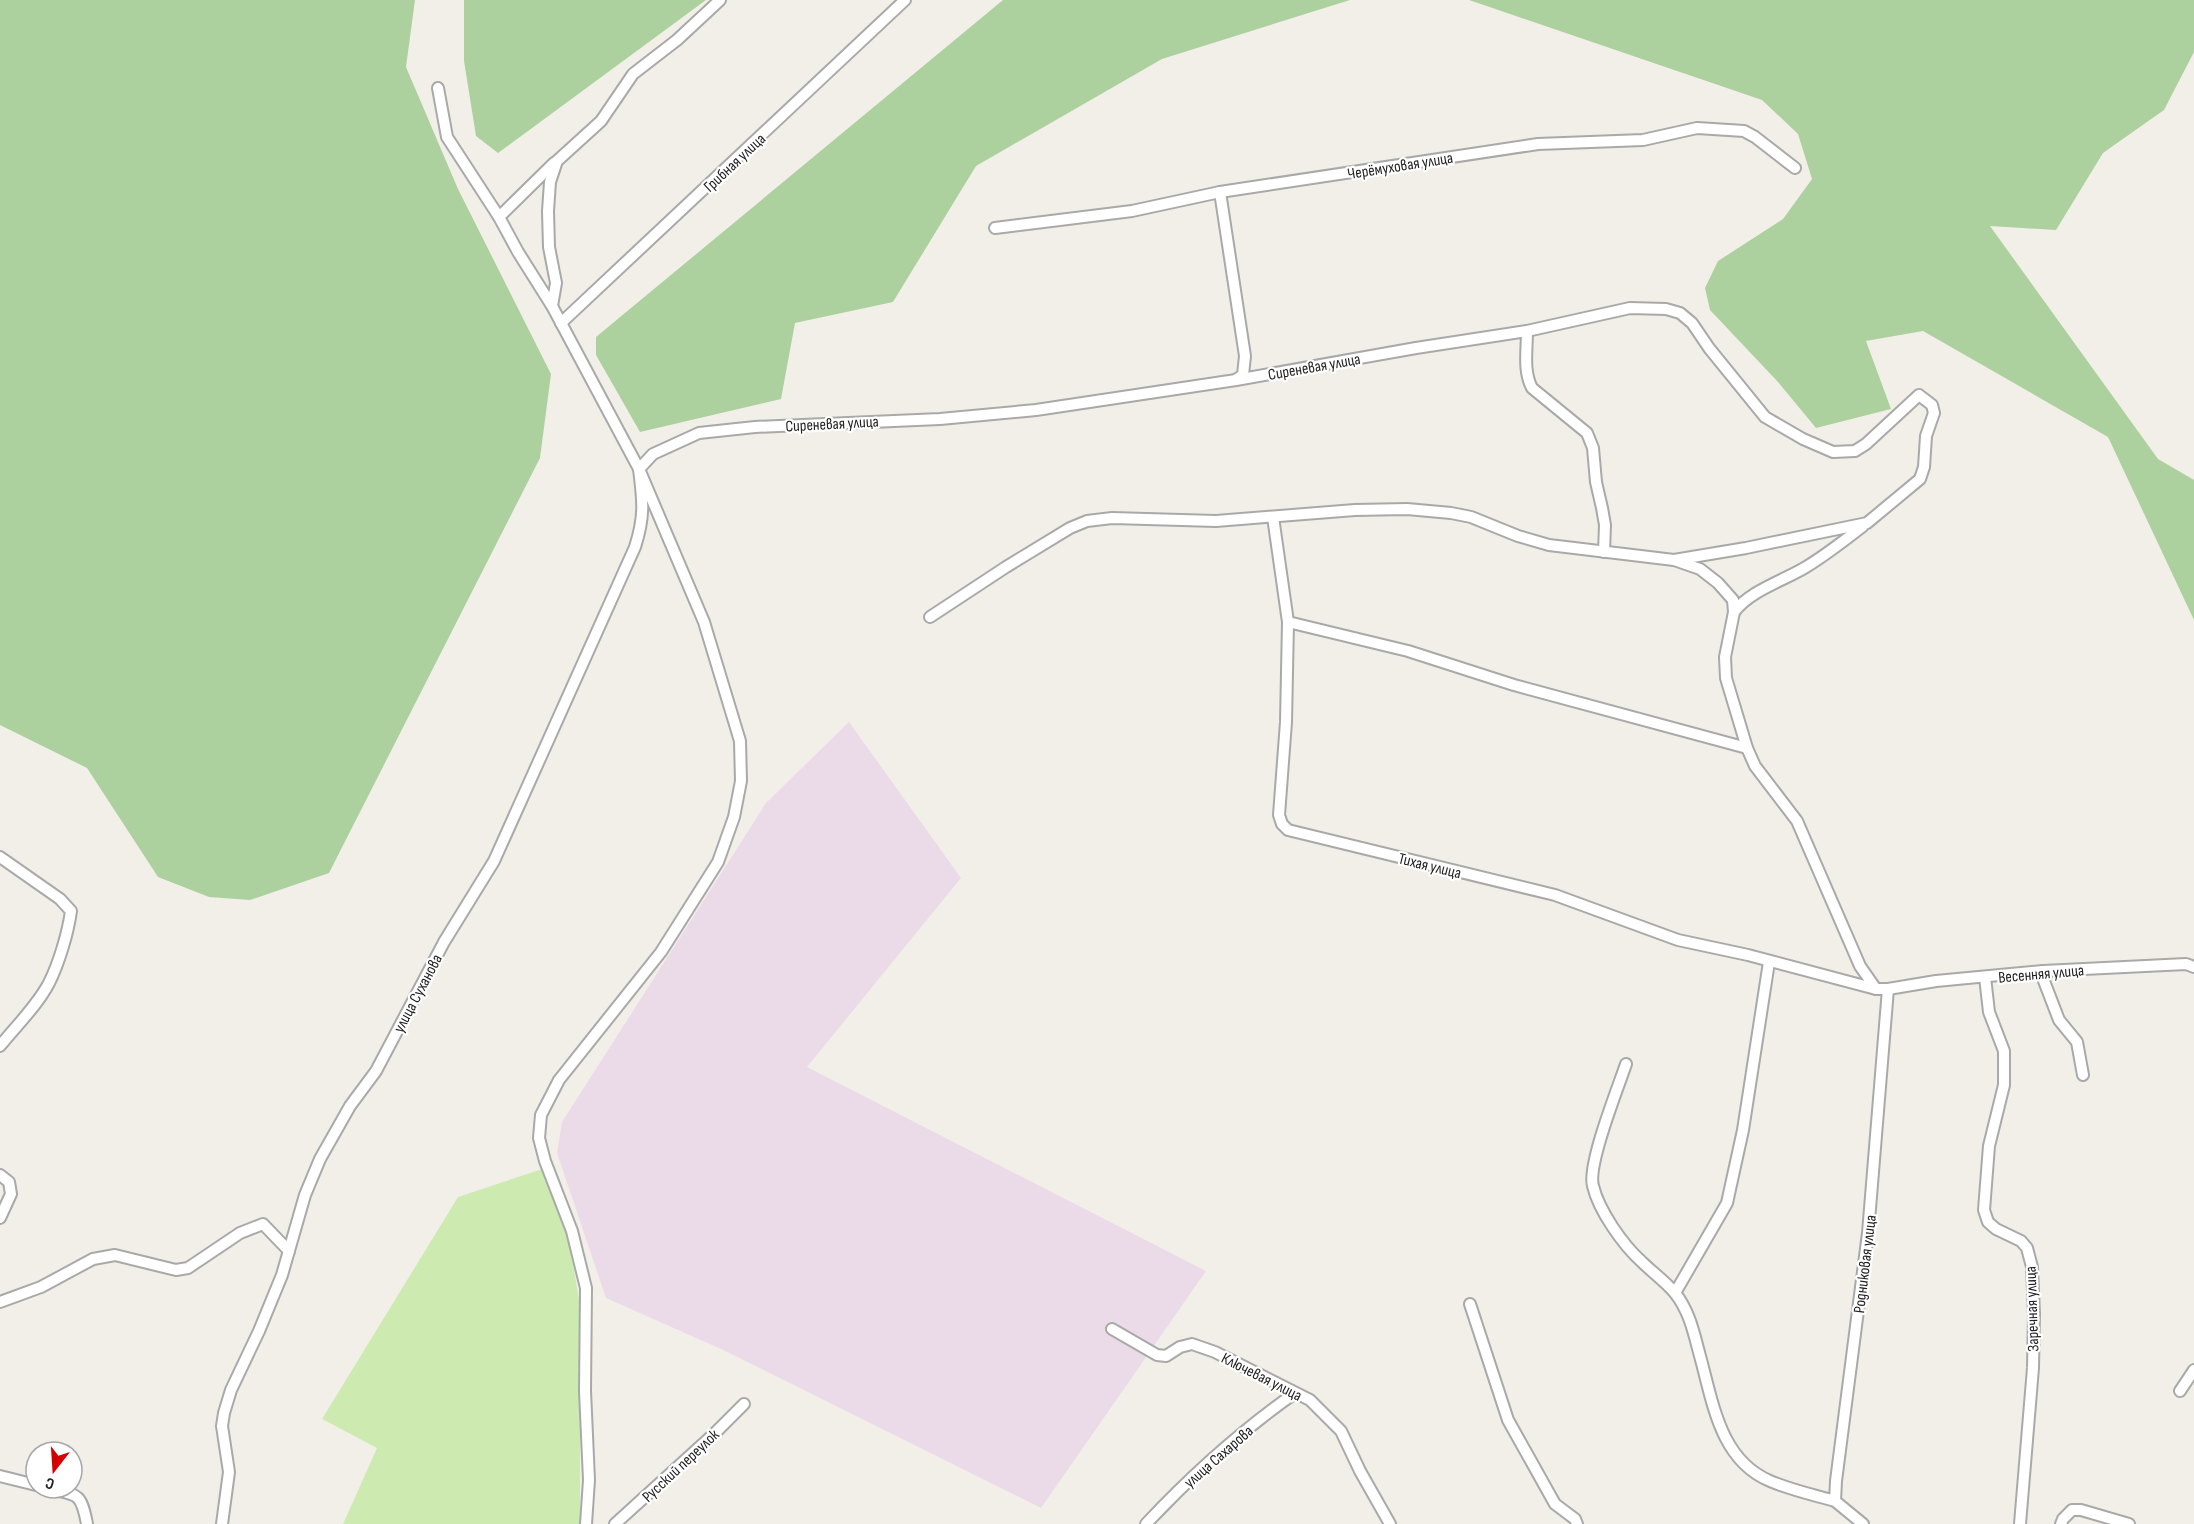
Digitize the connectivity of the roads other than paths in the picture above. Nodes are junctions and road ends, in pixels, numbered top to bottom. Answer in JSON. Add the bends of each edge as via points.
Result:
{"nodes":[{"id":1,"x":720,"y":0,"type":"edge"},
{"id":2,"x":905,"y":0,"type":"edge"},
{"id":3,"x":438,"y":88,"type":"dead end"},
{"id":4,"x":557,"y":161,"type":"junction"},
{"id":5,"x":1795,"y":168,"type":"dead end"},
{"id":6,"x":1220,"y":192,"type":"junction"},
{"id":7,"x":500,"y":217,"type":"junction"},
{"id":8,"x":995,"y":228,"type":"dead end"},
{"id":9,"x":552,"y":306,"type":"junction"},
{"id":10,"x":561,"y":323,"type":"junction"},
{"id":11,"x":1527,"y":331,"type":"junction"},
{"id":12,"x":1236,"y":380,"type":"junction"},
{"id":13,"x":639,"y":469,"type":"junction"},
{"id":14,"x":1273,"y":516,"type":"junction"},
{"id":15,"x":1867,"y":523,"type":"junction"},
{"id":16,"x":1604,"y":552,"type":"junction"},
{"id":17,"x":1674,"y":560,"type":"junction"},
{"id":18,"x":1734,"y":612,"type":"junction"},
{"id":19,"x":930,"y":617,"type":"dead end"},
{"id":20,"x":1288,"y":622,"type":"junction"},
{"id":21,"x":1747,"y":748,"type":"junction"},
{"id":22,"x":0,"y":857,"type":"edge"},
{"id":23,"x":1769,"y":962,"type":"junction"},
{"id":24,"x":2194,"y":967,"type":"edge"},
{"id":25,"x":2043,"y":971,"type":"junction"},
{"id":26,"x":1985,"y":978,"type":"junction"},
{"id":27,"x":1876,"y":989,"type":"junction"},
{"id":28,"x":1888,"y":989,"type":"junction"},
{"id":29,"x":0,"y":1046,"type":"edge"},
{"id":30,"x":1626,"y":1064,"type":"dead end"},
{"id":31,"x":2083,"y":1075,"type":"dead end"},
{"id":32,"x":0,"y":1175,"type":"edge"},
{"id":33,"x":0,"y":1218,"type":"edge"},
{"id":34,"x":289,"y":1251,"type":"junction"},
{"id":35,"x":1675,"y":1293,"type":"junction"},
{"id":36,"x":0,"y":1302,"type":"edge"},
{"id":37,"x":1470,"y":1304,"type":"dead end"},
{"id":38,"x":1112,"y":1329,"type":"dead end"},
{"id":39,"x":2194,"y":1370,"type":"edge"},
{"id":40,"x":2180,"y":1391,"type":"dead end"},
{"id":41,"x":1295,"y":1393,"type":"junction"},
{"id":42,"x":744,"y":1404,"type":"dead end"},
{"id":43,"x":0,"y":1476,"type":"edge"},
{"id":44,"x":24,"y":1482,"type":"edge"},
{"id":45,"x":81,"y":1500,"type":"edge"},
{"id":46,"x":1835,"y":1502,"type":"junction"},
{"id":47,"x":87,"y":1524,"type":"edge"},
{"id":48,"x":222,"y":1524,"type":"edge"},
{"id":49,"x":586,"y":1524,"type":"edge"},
{"id":50,"x":615,"y":1524,"type":"edge"},
{"id":51,"x":1146,"y":1524,"type":"edge"},
{"id":52,"x":1390,"y":1524,"type":"edge"},
{"id":53,"x":1577,"y":1524,"type":"edge"},
{"id":54,"x":1863,"y":1524,"type":"edge"},
{"id":55,"x":2020,"y":1524,"type":"edge"},
{"id":56,"x":2061,"y":1524,"type":"edge"},
{"id":57,"x":2129,"y":1524,"type":"edge"}],
"edges":[{"from":1,"to":4,"type":"street","via":[[633,74],[601,121]]},
{"from":2,"to":10,"type":"street","name":"Грибная улица"},
{"from":3,"to":7,"type":"street","via":[[447,137]]},
{"from":4,"to":7,"type":"street"},
{"from":4,"to":9,"type":"street","via":[[550,182],[548,211],[556,283]]},
{"from":5,"to":6,"type":"street","name":"Черёмуховая улица","via":[[1744,131],[1697,128],[1642,140],[1538,144]]},
{"from":6,"to":8,"type":"street","name":"Черёмуховая улица","via":[[1132,211]]},
{"from":6,"to":12,"type":"street","via":[[1245,356],[1243,375]]},
{"from":7,"to":9,"type":"street"},
{"from":9,"to":10,"type":"street"},
{"from":10,"to":13,"type":"street"},
{"from":11,"to":12,"type":"street","name":"Сиреневая улица"},
{"from":11,"to":15,"type":"street","name":"Сиреневая улица","via":[[1630,308],[1680,313],[1765,417],[1833,452],[1855,451],[1866,444],[1918,395],[1932,405],[1934,413],[1920,478]]},
{"from":11,"to":16,"type":"street","via":[[1526,370],[1532,388],[1587,433],[1593,448],[1605,525]]},
{"from":12,"to":13,"type":"street","name":"Сиреневая улица","via":[[1036,410],[699,433],[653,454]]},
{"from":13,"to":34,"type":"street","name":"улица Суханова","via":[[644,508],[641,529],[619,586],[494,861],[444,942],[376,1071],[350,1106],[320,1159]]},
{"from":13,"to":49,"type":"street","via":[[704,622],[740,741],[741,781],[734,817],[718,862],[661,952],[559,1080],[541,1115],[539,1138],[544,1161],[572,1231],[586,1288]]},
{"from":14,"to":16,"type":"street","via":[[1407,509],[1450,513],[1549,545]]},
{"from":14,"to":19,"type":"street","via":[[1216,521],[1112,518],[1088,522],[1070,528]]},
{"from":14,"to":20,"type":"street","name":"Тихая улица"},
{"from":15,"to":17,"type":"street"},
{"from":15,"to":18,"type":"street","via":[[1806,567],[1740,604]]},
{"from":16,"to":17,"type":"street"},
{"from":17,"to":18,"type":"street","via":[[1700,569],[1718,583],[1733,600]]},
{"from":18,"to":21,"type":"street","via":[[1725,657],[1726,678]]},
{"from":20,"to":21,"type":"street","via":[[1390,646],[1514,685]]},
{"from":20,"to":23,"type":"street","name":"Тихая улица","via":[[1279,815],[1288,830],[1555,895],[1678,940]]},
{"from":21,"to":27,"type":"street","via":[[1755,766],[1797,821],[1853,952]]},
{"from":22,"to":29,"type":"street","via":[[71,911],[49,983]]},
{"from":23,"to":27,"type":"street","name":"Тихая улица"},
{"from":23,"to":35,"type":"street","via":[[1743,1130],[1727,1203]]},
{"from":24,"to":25,"type":"street","name":"Весенняя улица","via":[[2186,964]]},
{"from":25,"to":26,"type":"street","name":"Весенняя улица"},
{"from":25,"to":31,"type":"street","via":[[2059,1020],[2077,1042]]},
{"from":26,"to":28,"type":"street","name":"Весенняя улица"},
{"from":26,"to":55,"type":"street","name":"Заречная улица","via":[[1989,1012],[2004,1051],[2004,1085],[1989,1146],[1984,1210],[1988,1222],[2027,1248],[2032,1266],[2033,1368]]},
{"from":27,"to":28,"type":"street","name":"Весенняя улица"},
{"from":28,"to":46,"type":"street","name":"Родниковая улица","via":[[1868,1233]]},
{"from":30,"to":35,"type":"street","via":[[1593,1166],[1592,1185],[1618,1233],[1639,1260]]},
{"from":32,"to":33,"type":"street","via":[[9,1182],[10,1194]]},
{"from":34,"to":36,"type":"street","via":[[263,1224],[240,1233],[188,1268],[176,1270],[115,1255],[93,1259],[41,1287]]},
{"from":34,"to":48,"type":"street","name":"улица Суханова","via":[[224,1413],[222,1426],[229,1472]]},
{"from":35,"to":46,"type":"street","via":[[1690,1318],[1713,1409],[1727,1443],[1746,1466],[1769,1481]]},
{"from":37,"to":53,"type":"street","via":[[1508,1420],[1555,1504]]},
{"from":38,"to":41,"type":"street","name":"Ключевая улица","via":[[1156,1355],[1166,1356],[1192,1344],[1215,1352]]},
{"from":39,"to":40,"type":"street"},
{"from":41,"to":51,"type":"street","name":"улица Сахарова","via":[[1184,1484]]},
{"from":41,"to":52,"type":"street","name":"Ключевая улица","via":[[1310,1400],[1341,1431]]},
{"from":42,"to":50,"type":"street","name":"Русский переулок"},
{"from":43,"to":44,"type":"street"},
{"from":45,"to":47,"type":"street"},
{"from":46,"to":54,"type":"street"},
{"from":56,"to":57,"type":"street","via":[[2072,1510],[2081,1510]]}]}
